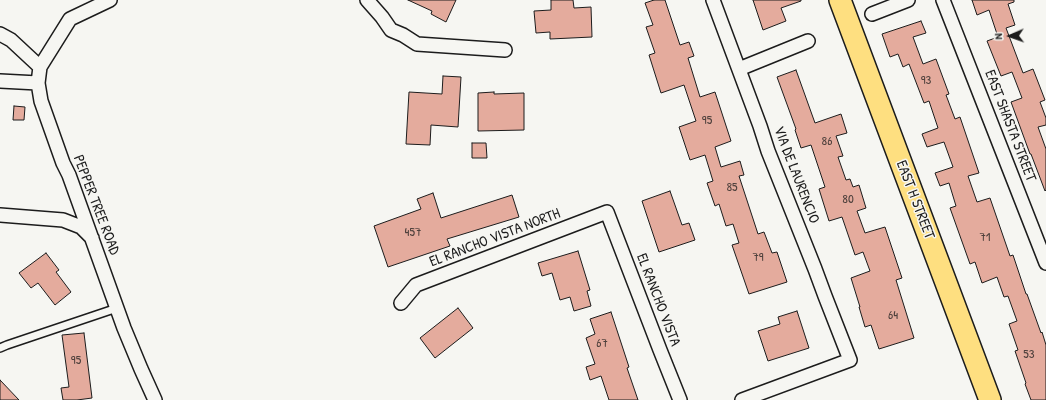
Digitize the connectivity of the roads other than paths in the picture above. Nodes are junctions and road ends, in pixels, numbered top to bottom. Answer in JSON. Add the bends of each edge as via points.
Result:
{"nodes":[{"id":1,"x":110,"y":0,"type":"edge"},
{"id":2,"x":367,"y":0,"type":"edge"},
{"id":3,"x":714,"y":0,"type":"edge"},
{"id":4,"x":840,"y":0,"type":"edge"},
{"id":5,"x":908,"y":0,"type":"edge"},
{"id":6,"x":943,"y":0,"type":"edge"},
{"id":7,"x":872,"y":14,"type":"dead end"},
{"id":8,"x":0,"y":34,"type":"edge"},
{"id":9,"x":808,"y":41,"type":"dead end"},
{"id":10,"x":505,"y":50,"type":"dead end"},
{"id":11,"x":40,"y":67,"type":"junction"},
{"id":12,"x":739,"y":69,"type":"junction"},
{"id":13,"x":0,"y":81,"type":"edge"},
{"id":14,"x":38,"y":83,"type":"junction"},
{"id":15,"x":607,"y":212,"type":"joint"},
{"id":16,"x":0,"y":215,"type":"edge"},
{"id":17,"x":93,"y":239,"type":"junction"},
{"id":18,"x":1046,"y":263,"type":"edge"},
{"id":19,"x":400,"y":304,"type":"dead end"},
{"id":20,"x":117,"y":308,"type":"junction"},
{"id":21,"x":0,"y":348,"type":"edge"},
{"id":22,"x":153,"y":400,"type":"edge"},
{"id":23,"x":680,"y":400,"type":"edge"},
{"id":24,"x":742,"y":400,"type":"edge"},
{"id":25,"x":990,"y":400,"type":"edge"}],
"edges":[{"from":1,"to":11,"type":"street","via":[[70,19]]},
{"from":2,"to":10,"type":"street","via":[[391,30],[417,44]]},
{"from":3,"to":12,"type":"street","name":"VIA DE LAURENCIO"},
{"from":4,"to":25,"type":"main road","name":"EAST H STREET"},
{"from":5,"to":7,"type":"street"},
{"from":6,"to":18,"type":"street","name":"EAST SHASTA STREET"},
{"from":8,"to":11,"type":"street","via":[[11,40]]},
{"from":9,"to":12,"type":"street"},
{"from":11,"to":14,"type":"street","name":"PEPPER TREE ROAD"},
{"from":12,"to":24,"type":"street","name":"VIA DE LAURENCIO","via":[[768,151],[850,360]]},
{"from":13,"to":14,"type":"street"},
{"from":14,"to":17,"type":"street","name":"PEPPER TREE ROAD","via":[[41,101]]},
{"from":15,"to":19,"type":"street","name":"EL RANCHO VISTA NORTH","via":[[416,285]]},
{"from":15,"to":23,"type":"street","name":"EL RANCHO VISTA"},
{"from":16,"to":17,"type":"street","via":[[63,220],[81,227]]},
{"from":17,"to":20,"type":"street","name":"PEPPER TREE ROAD"},
{"from":20,"to":21,"type":"lane"},
{"from":20,"to":22,"type":"street","name":"PEPPER TREE ROAD"}]}
